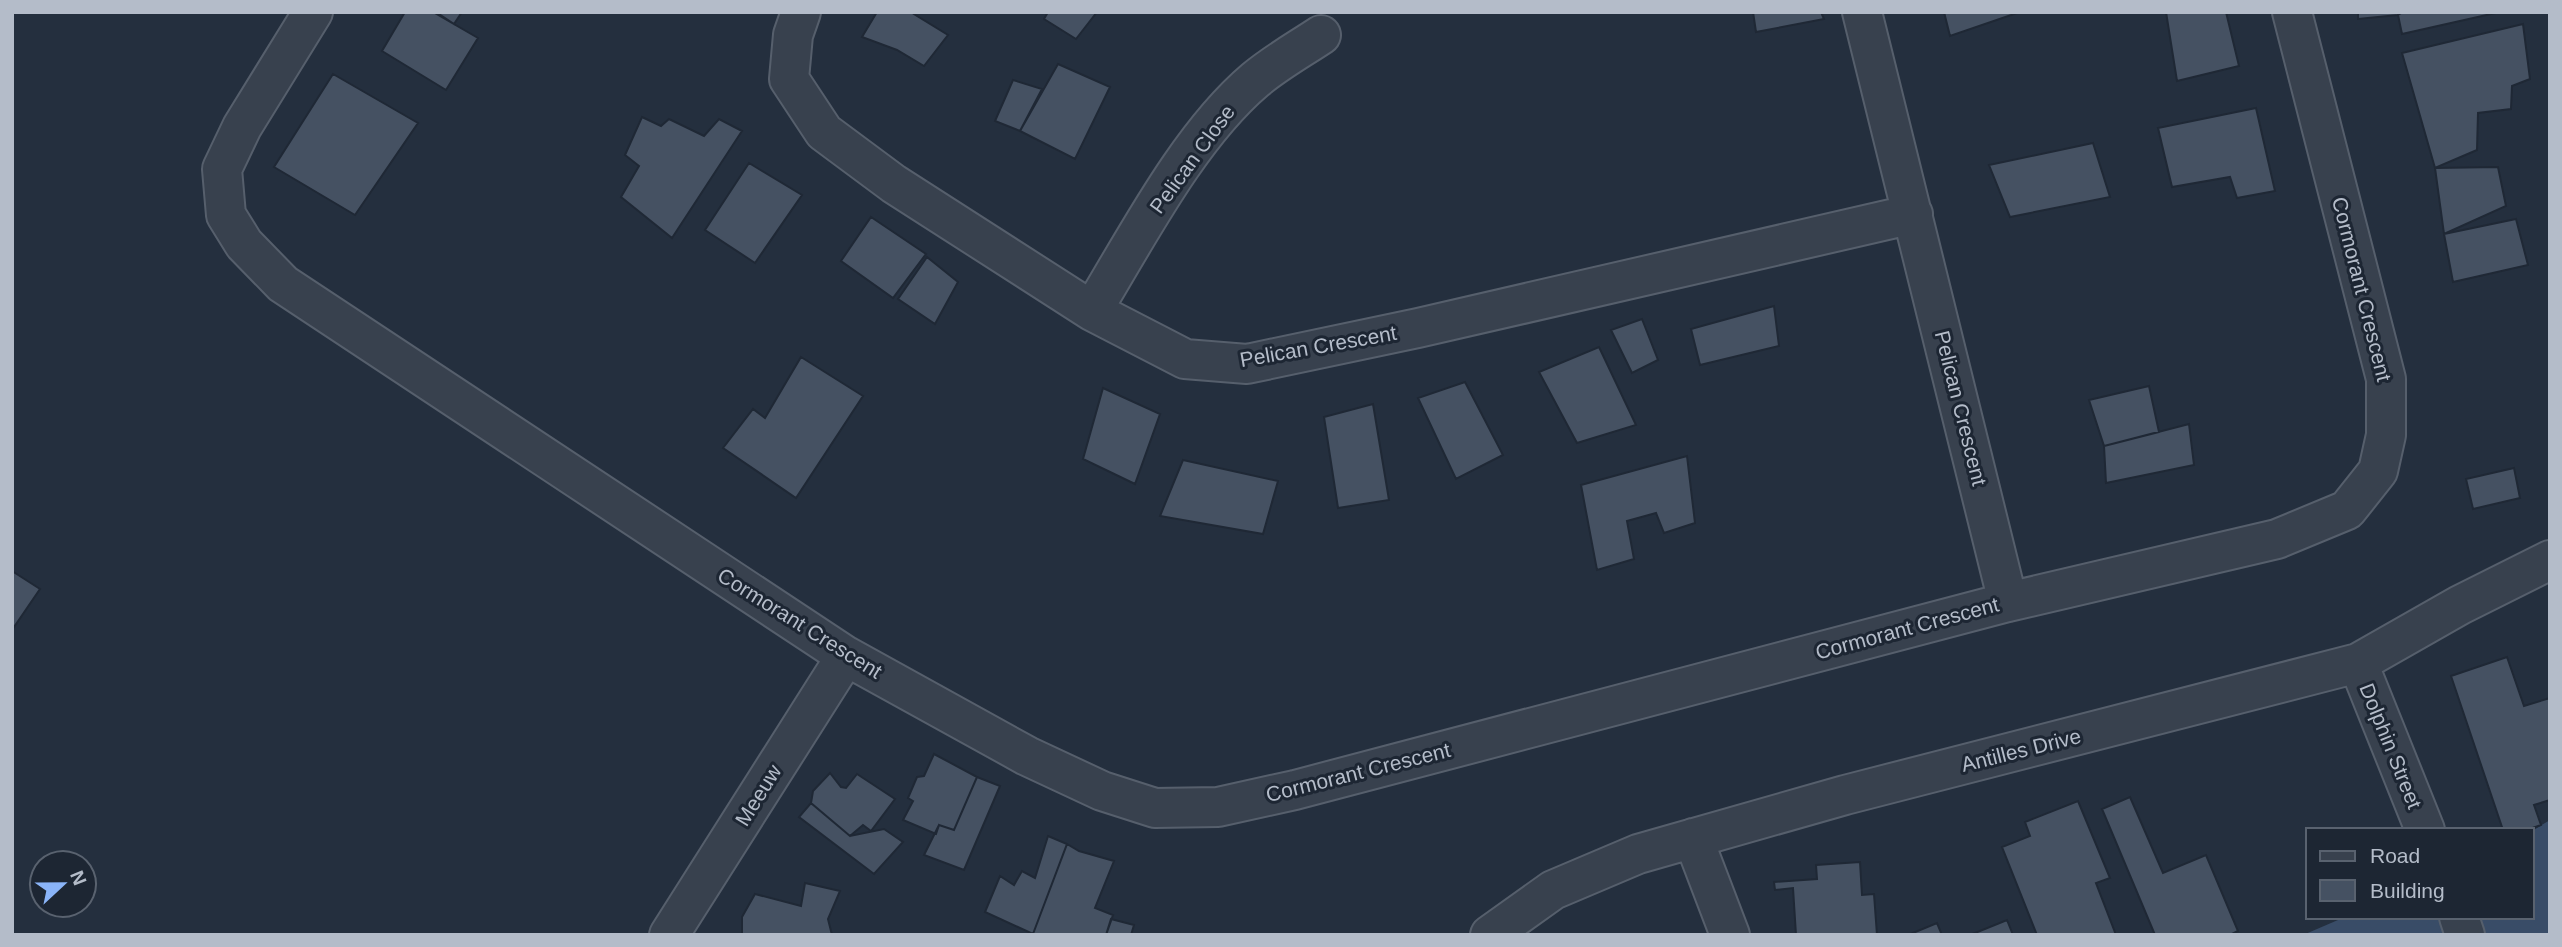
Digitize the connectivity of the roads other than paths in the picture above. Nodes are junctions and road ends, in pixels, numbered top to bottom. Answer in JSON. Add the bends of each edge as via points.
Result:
{"nodes":[{"id":1,"x":313,"y":12,"type":"edge"},
{"id":2,"x":802,"y":12,"type":"edge"},
{"id":3,"x":1862,"y":12,"type":"edge"},
{"id":4,"x":2292,"y":12,"type":"edge"},
{"id":5,"x":1321,"y":35,"type":"dead end"},
{"id":6,"x":1913,"y":214,"type":"junction"},
{"id":7,"x":1092,"y":311,"type":"junction"},
{"id":8,"x":2550,"y":560,"type":"edge"},
{"id":9,"x":2008,"y":602,"type":"junction"},
{"id":10,"x":846,"y":656,"type":"junction"},
{"id":11,"x":2358,"y":663,"type":"junction"},
{"id":12,"x":2424,"y":828,"type":"edge"},
{"id":13,"x":1693,"y":838,"type":"junction"},
{"id":14,"x":669,"y":935,"type":"edge"},
{"id":15,"x":1490,"y":935,"type":"edge"},
{"id":16,"x":1730,"y":935,"type":"edge"}],
"edges":[{"from":1,"to":10,"type":"street","name":"Cormorant Crescent","via":[[242,127],[222,169],[226,215],[244,244],[283,284]]},
{"from":2,"to":7,"type":"street","name":"Pelican Crescent","via":[[793,35],[789,79],[824,132],[894,184]]},
{"from":3,"to":6,"type":"street","name":"Pelican Crescent"},
{"from":4,"to":9,"type":"street","name":"Cormorant Crescent","via":[[2386,379],[2386,435],[2378,471],[2347,510],[2277,539]]},
{"from":5,"to":7,"type":"street","name":"Pelican Close","via":[[1255,80],[1212,125],[1166,189]]},
{"from":6,"to":7,"type":"street","name":"Pelican Crescent","via":[[1247,364],[1185,359]]},
{"from":6,"to":9,"type":"street","name":"Pelican Crescent"},
{"from":8,"to":11,"type":"street","name":"Antilles Drive"},
{"from":9,"to":10,"type":"street","name":"Cormorant Crescent","via":[[1218,807],[1155,808],[1102,792]]},
{"from":10,"to":14,"type":"street","name":"Meeuw"},
{"from":11,"to":12,"type":"street","name":"Dolphin Street"},
{"from":11,"to":13,"type":"street","name":"Antilles Drive"},
{"from":13,"to":15,"type":"street","name":"Antilles Drive","via":[[1638,854],[1553,890]]},
{"from":13,"to":16,"type":"street"}]}
